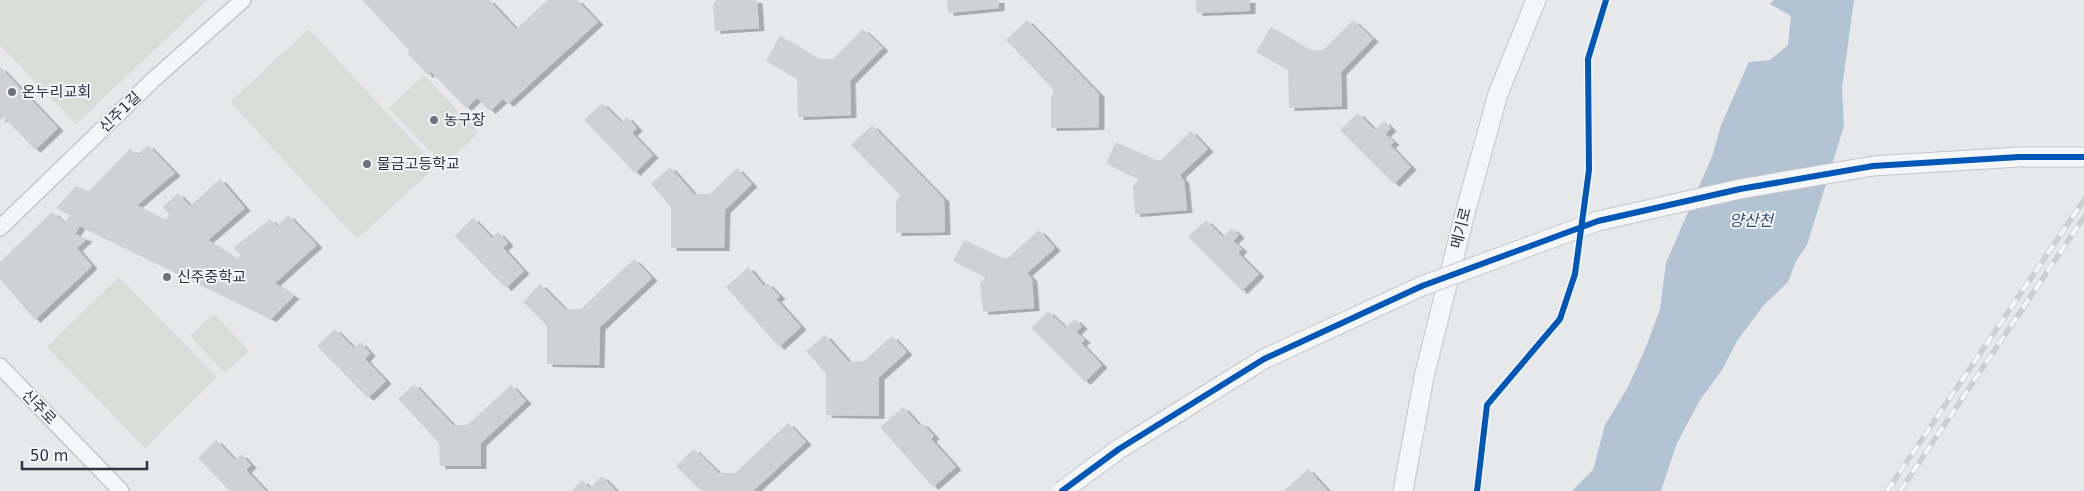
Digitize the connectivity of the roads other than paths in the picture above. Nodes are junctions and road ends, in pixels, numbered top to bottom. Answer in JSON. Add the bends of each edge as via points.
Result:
{"nodes":[{"id":1,"x":243,"y":0,"type":"edge"},
{"id":2,"x":1536,"y":0,"type":"edge"},
{"id":3,"x":2084,"y":157,"type":"edge"},
{"id":4,"x":0,"y":228,"type":"edge"},
{"id":5,"x":0,"y":366,"type":"edge"},
{"id":6,"x":120,"y":491,"type":"edge"},
{"id":7,"x":1062,"y":491,"type":"edge"},
{"id":8,"x":1403,"y":491,"type":"edge"}],
"edges":[{"from":1,"to":4,"type":"street","name":"신주1길","via":[[160,74]]},
{"from":2,"to":8,"type":"street","name":"메기로","via":[[1498,94],[1465,213],[1424,377]]},
{"from":3,"to":7,"type":"street","bridge":true,"via":[[2020,157],[1873,166],[1740,189],[1598,221],[1422,286],[1264,359],[1119,449]]},
{"from":5,"to":6,"type":"street","name":"신주로"}]}
